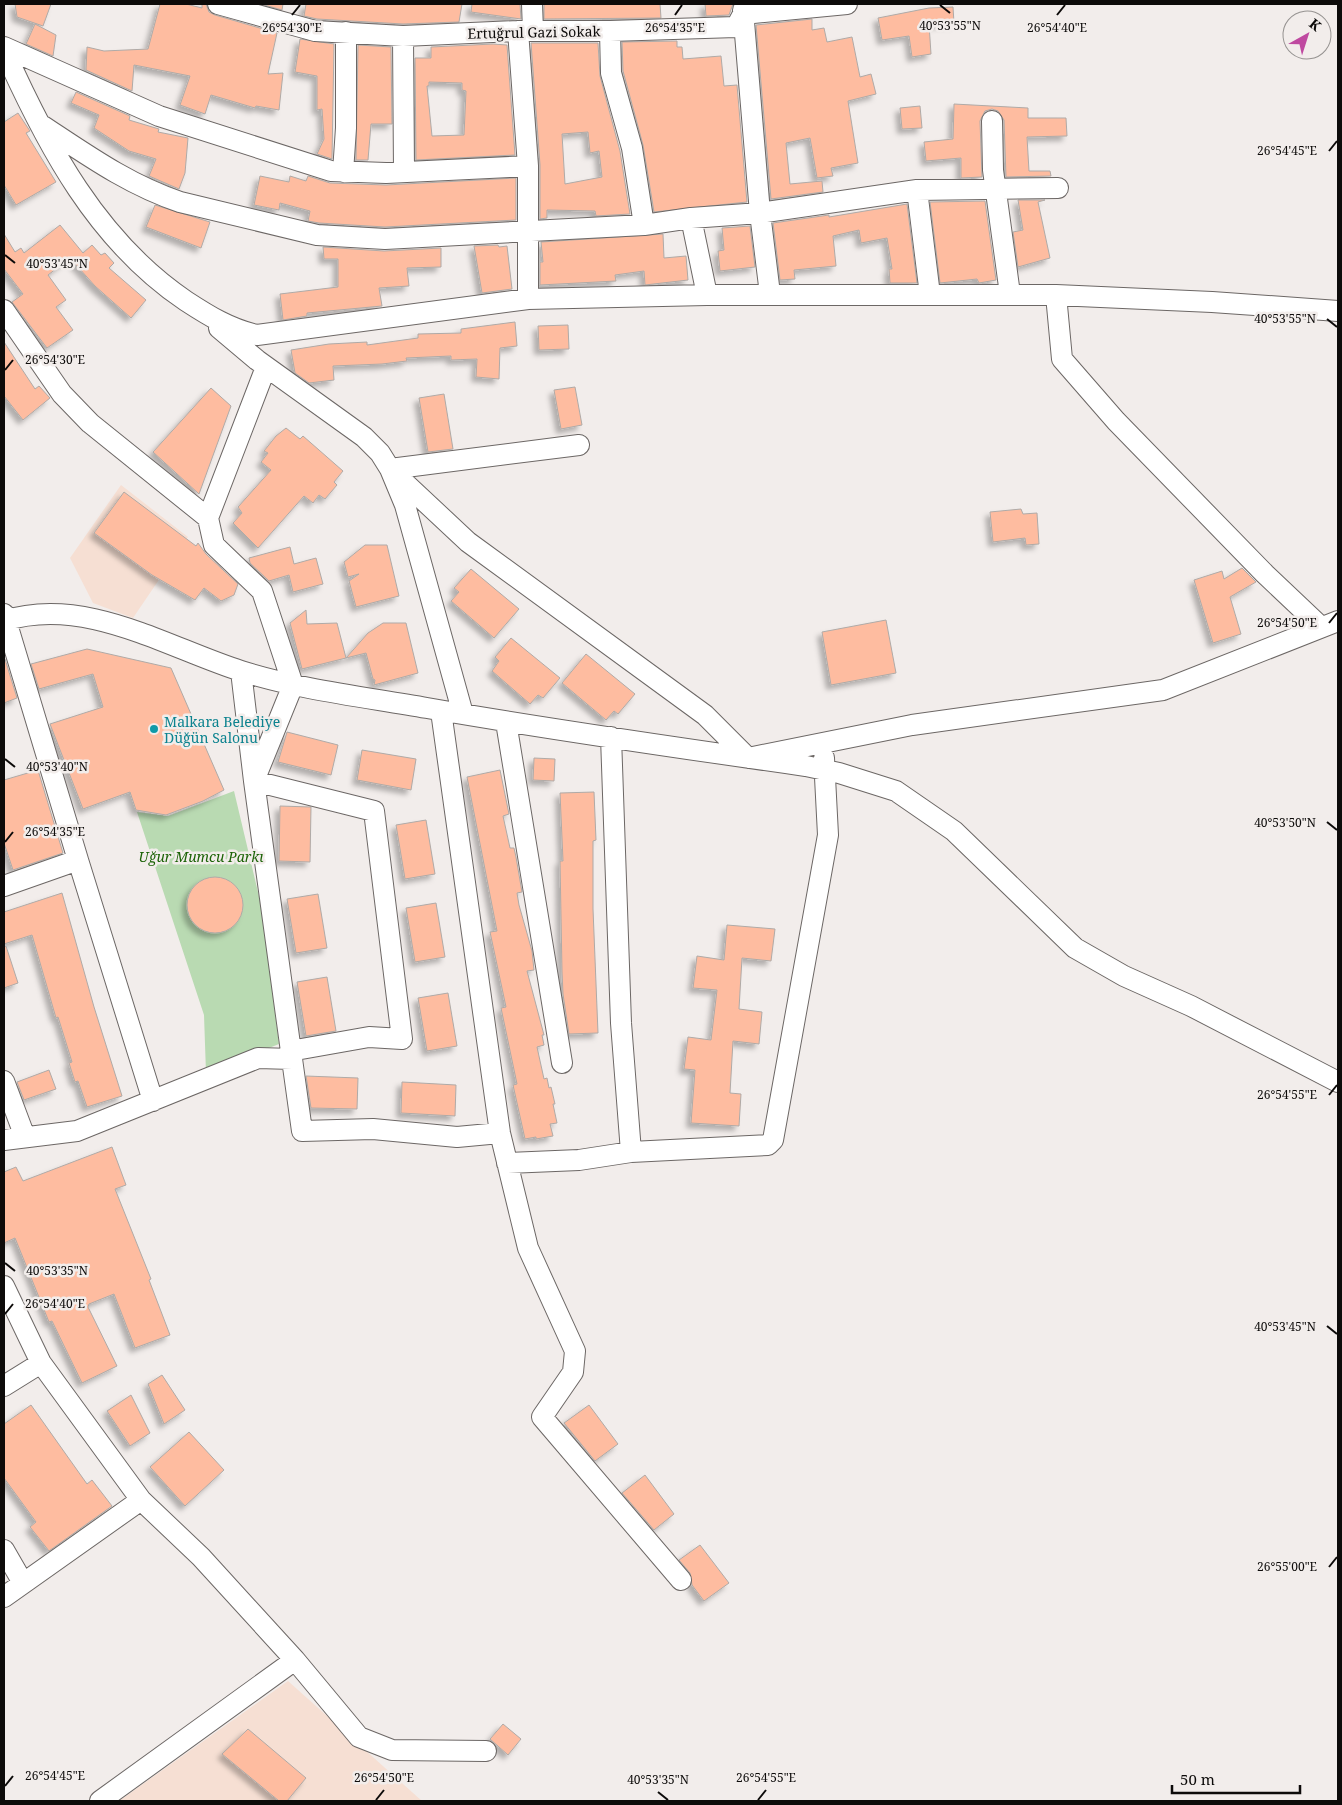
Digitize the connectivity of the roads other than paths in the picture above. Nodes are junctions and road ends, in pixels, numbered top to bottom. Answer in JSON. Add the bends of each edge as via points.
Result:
{"nodes":[{"id":1,"x":218,"y":4,"type":"edge"},
{"id":2,"x":532,"y":4,"type":"edge"},
{"id":3,"x":847,"y":4,"type":"edge"},
{"id":4,"x":743,"y":9,"type":"edge"},
{"id":5,"x":525,"y":31,"type":"junction"},
{"id":6,"x":610,"y":31,"type":"junction"},
{"id":7,"x":346,"y":32,"type":"junction"},
{"id":8,"x":403,"y":36,"type":"junction"},
{"id":9,"x":4,"y":49,"type":"edge"},
{"id":10,"x":10,"y":83,"type":"edge"},
{"id":11,"x":992,"y":121,"type":"dead end"},
{"id":12,"x":41,"y":124,"type":"junction"},
{"id":13,"x":528,"y":166,"type":"junction"},
{"id":14,"x":343,"y":172,"type":"junction"},
{"id":15,"x":404,"y":172,"type":"junction"},
{"id":16,"x":1058,"y":188,"type":"dead end"},
{"id":17,"x":917,"y":190,"type":"junction"},
{"id":18,"x":996,"y":190,"type":"junction"},
{"id":19,"x":760,"y":213,"type":"junction"},
{"id":20,"x":691,"y":218,"type":"junction"},
{"id":21,"x":644,"y":225,"type":"junction"},
{"id":22,"x":528,"y":230,"type":"junction"},
{"id":23,"x":707,"y":294,"type":"junction"},
{"id":24,"x":770,"y":294,"type":"junction"},
{"id":25,"x":1010,"y":294,"type":"junction"},
{"id":26,"x":930,"y":295,"type":"junction"},
{"id":27,"x":1056,"y":295,"type":"junction"},
{"id":28,"x":528,"y":299,"type":"junction"},
{"id":29,"x":189,"y":303,"type":"junction"},
{"id":30,"x":4,"y":310,"type":"edge"},
{"id":31,"x":1338,"y":311,"type":"edge"},
{"id":32,"x":266,"y":368,"type":"junction"},
{"id":33,"x":580,"y":445,"type":"dead end"},
{"id":34,"x":390,"y":470,"type":"junction"},
{"id":35,"x":208,"y":518,"type":"junction"},
{"id":36,"x":5,"y":618,"type":"edge"},
{"id":37,"x":1330,"y":624,"type":"edge"},
{"id":38,"x":242,"y":671,"type":"junction"},
{"id":39,"x":293,"y":684,"type":"junction"},
{"id":40,"x":441,"y":711,"type":"junction"},
{"id":41,"x":463,"y":714,"type":"junction"},
{"id":42,"x":506,"y":722,"type":"junction"},
{"id":43,"x":612,"y":737,"type":"junction"},
{"id":44,"x":824,"y":743,"type":"junction"},
{"id":45,"x":748,"y":758,"type":"junction"},
{"id":46,"x":824,"y":770,"type":"junction"},
{"id":47,"x":254,"y":781,"type":"junction"},
{"id":48,"x":78,"y":860,"type":"junction"},
{"id":49,"x":4,"y":886,"type":"edge"},
{"id":50,"x":291,"y":1055,"type":"junction"},
{"id":51,"x":562,"y":1063,"type":"dead end"},
{"id":52,"x":4,"y":1081,"type":"edge"},
{"id":53,"x":1338,"y":1082,"type":"edge"},
{"id":54,"x":153,"y":1101,"type":"junction"},
{"id":55,"x":500,"y":1133,"type":"junction"},
{"id":56,"x":25,"y":1138,"type":"junction"},
{"id":57,"x":4,"y":1140,"type":"edge"},
{"id":58,"x":631,"y":1152,"type":"junction"},
{"id":59,"x":507,"y":1163,"type":"junction"},
{"id":60,"x":4,"y":1286,"type":"edge"},
{"id":61,"x":41,"y":1363,"type":"junction"},
{"id":62,"x":4,"y":1386,"type":"edge"},
{"id":63,"x":141,"y":1500,"type":"junction"},
{"id":64,"x":4,"y":1550,"type":"edge"},
{"id":65,"x":681,"y":1580,"type":"dead end"},
{"id":66,"x":23,"y":1583,"type":"junction"},
{"id":67,"x":4,"y":1597,"type":"edge"},
{"id":68,"x":295,"y":1660,"type":"junction"},
{"id":69,"x":486,"y":1752,"type":"dead end"},
{"id":70,"x":100,"y":1801,"type":"edge"}],
"edges":[{"from":1,"to":7,"type":"street","name":"Ertuğrul Gazi Sokak","via":[[315,31]]},
{"from":2,"to":5,"type":"street"},
{"from":3,"to":4,"type":"street"},
{"from":4,"to":6,"type":"street","name":"Ertuğrul Gazi Sokak","via":[[736,27]]},
{"from":4,"to":19,"type":"street"},
{"from":5,"to":6,"type":"street","name":"Ertuğrul Gazi Sokak"},
{"from":5,"to":8,"type":"street","name":"Ertuğrul Gazi Sokak"},
{"from":5,"to":13,"type":"street"},
{"from":6,"to":21,"type":"street","via":[[611,73],[632,148]]},
{"from":7,"to":8,"type":"street","name":"Ertuğrul Gazi Sokak"},
{"from":7,"to":14,"type":"street"},
{"from":8,"to":15,"type":"street"},
{"from":9,"to":10,"type":"street"},
{"from":9,"to":14,"type":"street","via":[[159,116],[331,171]]},
{"from":10,"to":12,"type":"street"},
{"from":11,"to":18,"type":"street"},
{"from":12,"to":22,"type":"street","via":[[108,170],[159,195],[284,229],[317,235],[385,239]]},
{"from":12,"to":29,"type":"street","via":[[73,185],[108,232],[133,259]]},
{"from":13,"to":15,"type":"street"},
{"from":13,"to":22,"type":"street"},
{"from":14,"to":15,"type":"street"},
{"from":16,"to":18,"type":"street"},
{"from":17,"to":18,"type":"street"},
{"from":17,"to":19,"type":"street"},
{"from":17,"to":26,"type":"street"},
{"from":18,"to":25,"type":"street"},
{"from":19,"to":20,"type":"street"},
{"from":19,"to":24,"type":"street"},
{"from":20,"to":21,"type":"street"},
{"from":20,"to":23,"type":"street"},
{"from":21,"to":22,"type":"street"},
{"from":22,"to":28,"type":"street"},
{"from":23,"to":24,"type":"street"},
{"from":23,"to":28,"type":"street"},
{"from":24,"to":26,"type":"street"},
{"from":25,"to":26,"type":"street"},
{"from":25,"to":27,"type":"street"},
{"from":27,"to":31,"type":"street"},
{"from":27,"to":37,"type":"street","via":[[1062,359],[1116,420],[1266,574]]},
{"from":28,"to":29,"type":"street","via":[[257,335],[213,319]]},
{"from":29,"to":32,"type":"street"},
{"from":30,"to":35,"type":"street","via":[[62,394],[90,422]]},
{"from":32,"to":34,"type":"street","via":[[364,437],[380,453]]},
{"from":32,"to":35,"type":"street"},
{"from":33,"to":34,"type":"street"},
{"from":34,"to":41,"type":"street","via":[[405,505]]},
{"from":34,"to":45,"type":"street","via":[[468,542],[706,715]]},
{"from":35,"to":39,"type":"street","via":[[214,545],[262,591]]},
{"from":36,"to":38,"type":"street","via":[[40,613],[82,617]]},
{"from":36,"to":48,"type":"street"},
{"from":37,"to":44,"type":"street","via":[[1163,690],[912,725]]},
{"from":38,"to":39,"type":"street"},
{"from":38,"to":47,"type":"street"},
{"from":39,"to":40,"type":"street"},
{"from":39,"to":47,"type":"street"},
{"from":40,"to":41,"type":"street"},
{"from":40,"to":55,"type":"street"},
{"from":41,"to":42,"type":"street"},
{"from":42,"to":43,"type":"street"},
{"from":42,"to":51,"type":"street"},
{"from":43,"to":45,"type":"street"},
{"from":43,"to":58,"type":"street","via":[[621,1023]]},
{"from":44,"to":45,"type":"street"},
{"from":44,"to":46,"type":"street"},
{"from":45,"to":46,"type":"street"},
{"from":46,"to":53,"type":"street","via":[[896,791],[954,831],[1075,948],[1124,976],[1191,1006]]},
{"from":46,"to":58,"type":"street","via":[[828,835],[772,1140],[768,1145]]},
{"from":47,"to":50,"type":"street"},
{"from":47,"to":50,"type":"street","via":[[374,812],[402,1039],[369,1037]]},
{"from":48,"to":49,"type":"street"},
{"from":48,"to":54,"type":"street"},
{"from":50,"to":54,"type":"street","via":[[258,1058]]},
{"from":50,"to":55,"type":"street","via":[[302,1131],[373,1129],[457,1137]]},
{"from":52,"to":56,"type":"street"},
{"from":54,"to":56,"type":"street","via":[[77,1131]]},
{"from":55,"to":59,"type":"street"},
{"from":56,"to":57,"type":"street"},
{"from":58,"to":59,"type":"street","via":[[578,1160]]},
{"from":59,"to":65,"type":"street","via":[[528,1248],[575,1350],[573,1372],[542,1417]]},
{"from":60,"to":61,"type":"street"},
{"from":61,"to":62,"type":"street"},
{"from":61,"to":63,"type":"street"},
{"from":63,"to":66,"type":"street"},
{"from":63,"to":68,"type":"street","via":[[201,1557]]},
{"from":64,"to":66,"type":"street"},
{"from":66,"to":67,"type":"street"},
{"from":68,"to":69,"type":"street","via":[[359,1737],[392,1750]]},
{"from":68,"to":70,"type":"street"}]}
